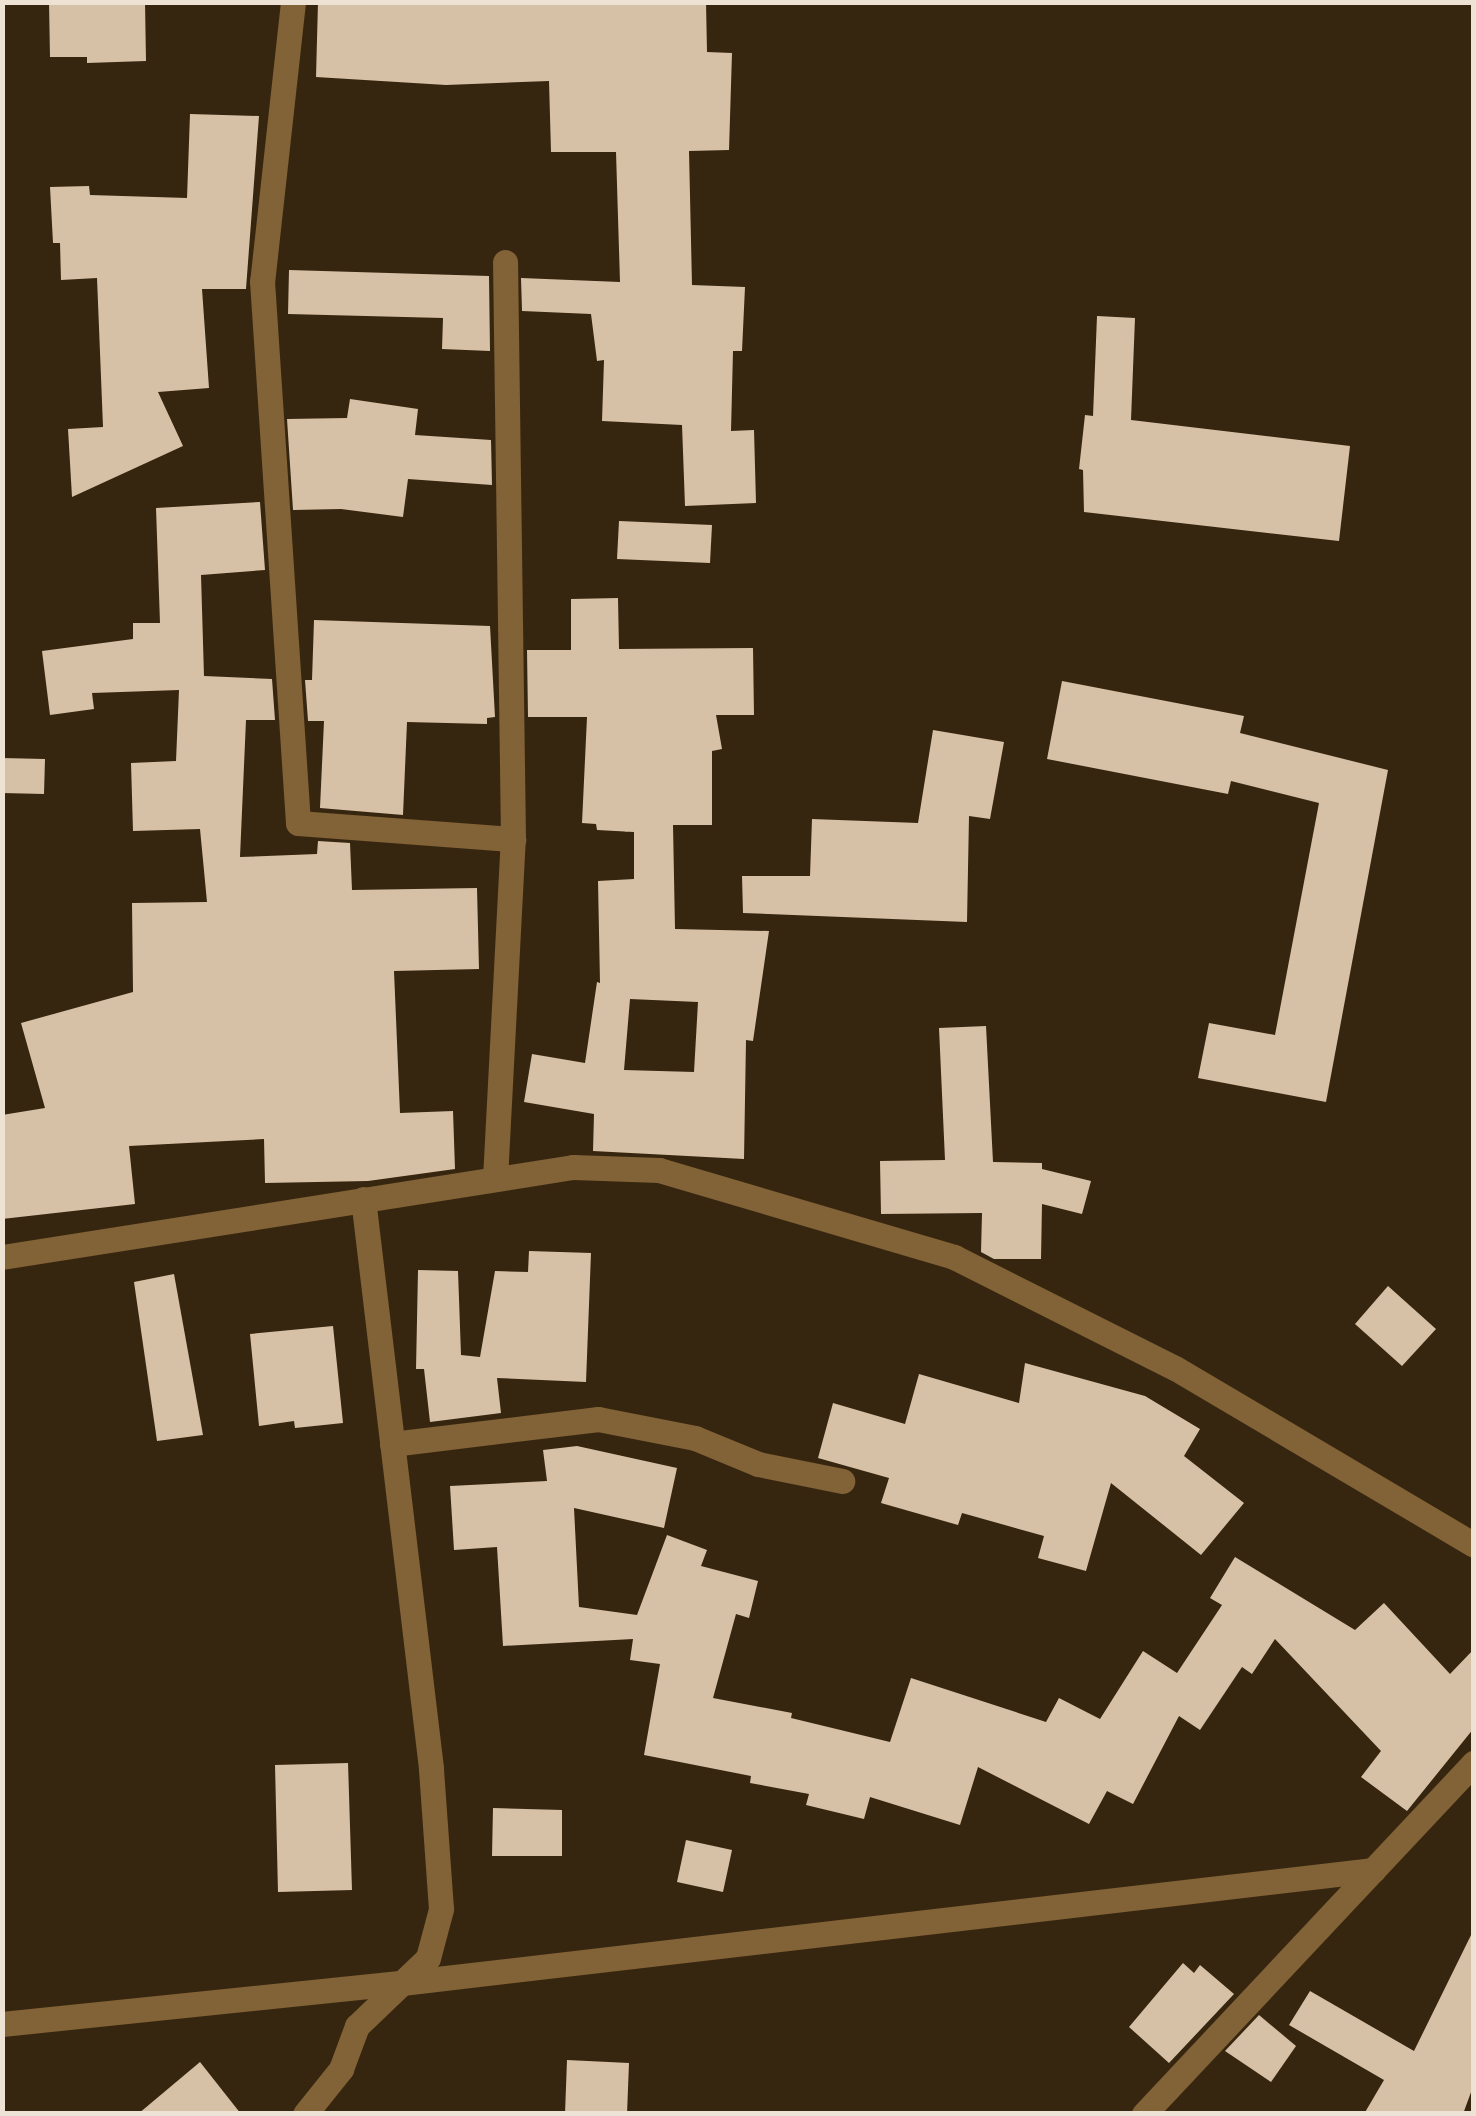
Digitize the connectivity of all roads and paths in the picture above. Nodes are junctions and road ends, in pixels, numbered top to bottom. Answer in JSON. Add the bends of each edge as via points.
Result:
{"nodes":[{"id":1,"x":293,"y":2,"type":"edge"},
{"id":2,"x":504,"y":262,"type":"dead end"},
{"id":3,"x":514,"y":839,"type":"junction"},
{"id":4,"x":495,"y":1179,"type":"junction"},
{"id":5,"x":363,"y":1199,"type":"junction"},
{"id":6,"x":2,"y":1258,"type":"edge"},
{"id":7,"x":392,"y":1444,"type":"junction"},
{"id":8,"x":842,"y":1481,"type":"dead end"},
{"id":9,"x":1474,"y":1545,"type":"edge"},
{"id":10,"x":1474,"y":1763,"type":"edge"},
{"id":11,"x":1373,"y":1870,"type":"junction"},
{"id":12,"x":402,"y":1983,"type":"junction"},
{"id":13,"x":2,"y":2024,"type":"edge"},
{"id":14,"x":305,"y":2114,"type":"edge"},
{"id":15,"x":1144,"y":2114,"type":"edge"}],
"edges":[{"from":1,"to":3,"type":"street","via":[[262,282],[298,823]]},
{"from":2,"to":3,"type":"street"},
{"from":3,"to":4,"type":"street"},
{"from":4,"to":5,"type":"street"},
{"from":4,"to":9,"type":"street","via":[[573,1167],[659,1170],[954,1257],[1175,1368]]},
{"from":5,"to":6,"type":"street"},
{"from":5,"to":7,"type":"street"},
{"from":7,"to":8,"type":"street","via":[[598,1418]]},
{"from":7,"to":12,"type":"street","via":[[441,1909],[428,1958]]},
{"from":10,"to":11,"type":"street"},
{"from":11,"to":12,"type":"street"},
{"from":11,"to":15,"type":"street"},
{"from":12,"to":13,"type":"street"},
{"from":12,"to":14,"type":"street","via":[[357,2026],[340,2069]]}]}
